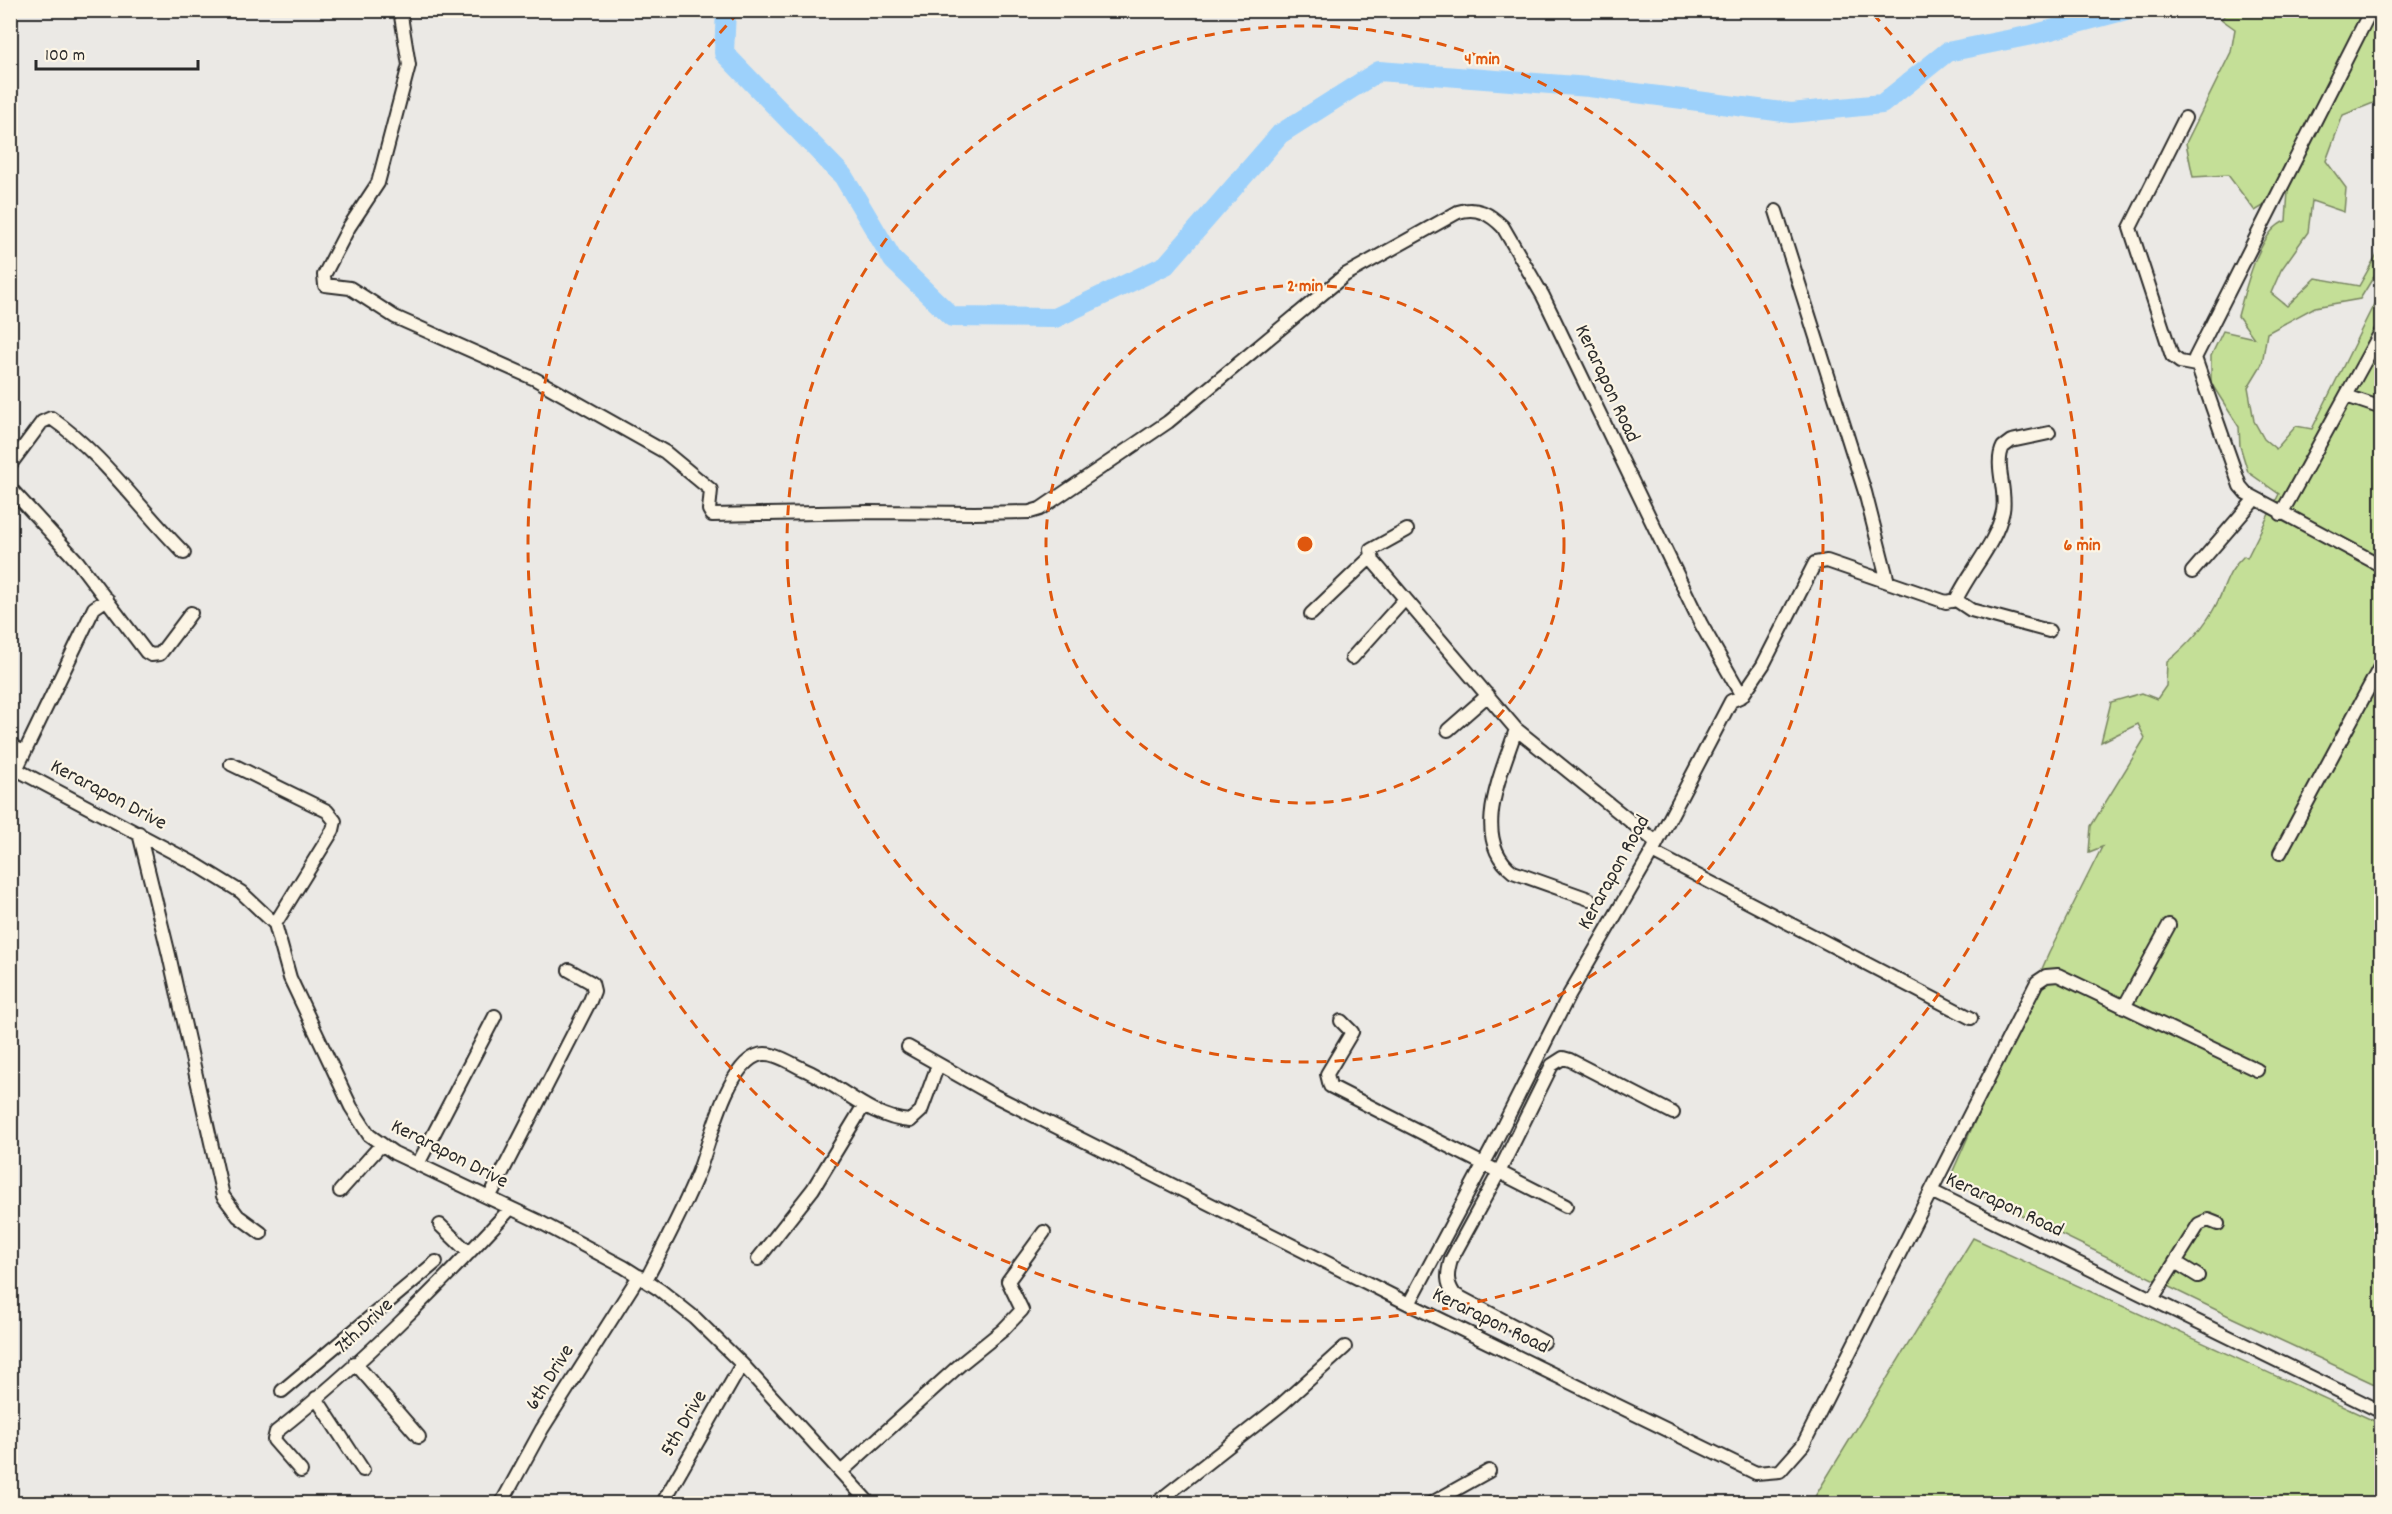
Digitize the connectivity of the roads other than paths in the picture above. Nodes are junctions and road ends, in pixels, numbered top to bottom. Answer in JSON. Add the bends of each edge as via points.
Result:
{"nodes":[{"id":1,"x":400,"y":10,"type":"edge"},
{"id":2,"x":2371,"y":10,"type":"edge"},
{"id":3,"x":2185,"y":118,"type":"dead end"},
{"id":4,"x":1776,"y":211,"type":"dead end"},
{"id":5,"x":2382,"y":330,"type":"edge"},
{"id":6,"x":2196,"y":365,"type":"junction"},
{"id":7,"x":2346,"y":396,"type":"junction"},
{"id":8,"x":2382,"y":408,"type":"edge"},
{"id":9,"x":2049,"y":433,"type":"dead end"},
{"id":10,"x":10,"y":465,"type":"edge"},
{"id":11,"x":10,"y":488,"type":"edge"},
{"id":12,"x":22,"y":500,"type":"junction"},
{"id":13,"x":2254,"y":500,"type":"junction"},
{"id":14,"x":10,"y":508,"type":"edge"},
{"id":15,"x":2281,"y":514,"type":"junction"},
{"id":16,"x":1407,"y":530,"type":"dead end"},
{"id":17,"x":184,"y":553,"type":"dead end"},
{"id":18,"x":1371,"y":557,"type":"junction"},
{"id":19,"x":2382,"y":566,"type":"edge"},
{"id":20,"x":2192,"y":572,"type":"dead end"},
{"id":21,"x":1888,"y":582,"type":"junction"},
{"id":22,"x":107,"y":599,"type":"junction"},
{"id":23,"x":1405,"y":599,"type":"junction"},
{"id":24,"x":1956,"y":600,"type":"junction"},
{"id":25,"x":191,"y":613,"type":"dead end"},
{"id":26,"x":1311,"y":614,"type":"dead end"},
{"id":27,"x":2049,"y":631,"type":"dead end"},
{"id":28,"x":1352,"y":658,"type":"dead end"},
{"id":29,"x":2382,"y":663,"type":"edge"},
{"id":30,"x":1488,"y":695,"type":"junction"},
{"id":31,"x":1742,"y":696,"type":"junction"},
{"id":32,"x":1516,"y":729,"type":"junction"},
{"id":33,"x":1448,"y":730,"type":"dead end"},
{"id":34,"x":10,"y":745,"type":"edge"},
{"id":35,"x":24,"y":752,"type":"junction"},
{"id":36,"x":231,"y":764,"type":"dead end"},
{"id":37,"x":13,"y":768,"type":"edge"},
{"id":38,"x":138,"y":833,"type":"junction"},
{"id":39,"x":1654,"y":847,"type":"junction"},
{"id":40,"x":2280,"y":853,"type":"dead end"},
{"id":41,"x":1589,"y":899,"type":"dead end"},
{"id":42,"x":275,"y":924,"type":"junction"},
{"id":43,"x":2169,"y":925,"type":"dead end"},
{"id":44,"x":569,"y":970,"type":"dead end"},
{"id":45,"x":2124,"y":1007,"type":"junction"},
{"id":46,"x":495,"y":1016,"type":"dead end"},
{"id":47,"x":1971,"y":1018,"type":"dead end"},
{"id":48,"x":1341,"y":1021,"type":"dead end"},
{"id":49,"x":908,"y":1047,"type":"dead end"},
{"id":50,"x":939,"y":1065,"type":"junction"},
{"id":51,"x":2257,"y":1070,"type":"dead end"},
{"id":52,"x":864,"y":1105,"type":"junction"},
{"id":53,"x":1673,"y":1113,"type":"dead end"},
{"id":54,"x":381,"y":1145,"type":"junction"},
{"id":55,"x":418,"y":1164,"type":"junction"},
{"id":56,"x":1483,"y":1164,"type":"junction"},
{"id":57,"x":1499,"y":1172,"type":"junction"},
{"id":58,"x":340,"y":1191,"type":"dead end"},
{"id":59,"x":1931,"y":1191,"type":"junction"},
{"id":60,"x":489,"y":1198,"type":"junction"},
{"id":61,"x":1566,"y":1206,"type":"dead end"},
{"id":62,"x":510,"y":1209,"type":"junction"},
{"id":63,"x":2218,"y":1224,"type":"dead end"},
{"id":64,"x":440,"y":1225,"type":"dead end"},
{"id":65,"x":1044,"y":1232,"type":"dead end"},
{"id":66,"x":261,"y":1233,"type":"dead end"},
{"id":67,"x":470,"y":1253,"type":"junction"},
{"id":68,"x":758,"y":1259,"type":"dead end"},
{"id":69,"x":2175,"y":1262,"type":"junction"},
{"id":70,"x":436,"y":1263,"type":"dead end"},
{"id":71,"x":2198,"y":1276,"type":"dead end"},
{"id":72,"x":642,"y":1278,"type":"junction"},
{"id":73,"x":2152,"y":1299,"type":"junction"},
{"id":74,"x":1409,"y":1304,"type":"junction"},
{"id":75,"x":376,"y":1313,"type":"junction"},
{"id":76,"x":394,"y":1327,"type":"junction"},
{"id":77,"x":1544,"y":1342,"type":"dead end"},
{"id":78,"x":1344,"y":1347,"type":"dead end"},
{"id":79,"x":355,"y":1363,"type":"junction"},
{"id":80,"x":742,"y":1364,"type":"junction"},
{"id":81,"x":282,"y":1391,"type":"dead end"},
{"id":82,"x":316,"y":1398,"type":"junction"},
{"id":83,"x":2382,"y":1412,"type":"edge"},
{"id":84,"x":419,"y":1437,"type":"dead end"},
{"id":85,"x":363,"y":1470,"type":"dead end"},
{"id":86,"x":301,"y":1471,"type":"dead end"},
{"id":87,"x":1489,"y":1471,"type":"dead end"},
{"id":88,"x":841,"y":1472,"type":"junction"},
{"id":89,"x":501,"y":1503,"type":"edge"},
{"id":90,"x":662,"y":1503,"type":"edge"},
{"id":91,"x":870,"y":1503,"type":"edge"},
{"id":92,"x":1155,"y":1503,"type":"edge"},
{"id":93,"x":1430,"y":1503,"type":"edge"}],
"edges":[{"from":1,"to":31,"type":"street","name":"Kerarapon Road","via":[[410,65],[378,183],[349,227],[324,275],[324,285],[350,288],[395,317],[535,379],[665,452],[711,490],[712,515],[1040,509],[1167,422],[1345,275],[1450,215],[1466,209],[1488,214],[1503,227],[1543,296],[1701,624]]},
{"from":2,"to":6,"type":"street","via":[[2213,321],[2195,358]]},
{"from":3,"to":6,"type":"street","via":[[2130,228],[2172,356]]},
{"from":4,"to":21,"type":"street","via":[[1865,492]]},
{"from":5,"to":7,"type":"street"},
{"from":6,"to":13,"type":"street","via":[[2240,486]]},
{"from":7,"to":8,"type":"street"},
{"from":7,"to":15,"type":"street"},
{"from":9,"to":24,"type":"street","via":[[2011,441],[2003,447],[2000,456],[2004,502],[2000,520]]},
{"from":10,"to":17,"type":"street","via":[[42,422],[51,418],[74,433]]},
{"from":11,"to":12,"type":"street"},
{"from":12,"to":14,"type":"street"},
{"from":12,"to":22,"type":"street"},
{"from":13,"to":15,"type":"street"},
{"from":13,"to":20,"type":"street"},
{"from":15,"to":19,"type":"street"},
{"from":16,"to":18,"type":"street","via":[[1371,550]]},
{"from":18,"to":23,"type":"street"},
{"from":18,"to":26,"type":"street"},
{"from":21,"to":24,"type":"street","via":[[1946,602]]},
{"from":21,"to":31,"type":"street","via":[[1827,561],[1815,563],[1763,666]]},
{"from":22,"to":25,"type":"street","via":[[151,655],[160,654]]},
{"from":22,"to":35,"type":"street","via":[[94,608]]},
{"from":23,"to":28,"type":"street"},
{"from":23,"to":30,"type":"street"},
{"from":24,"to":27,"type":"street","via":[[1971,610]]},
{"from":29,"to":40,"type":"street"},
{"from":30,"to":32,"type":"street"},
{"from":30,"to":33,"type":"street"},
{"from":31,"to":39,"type":"street","name":"Kerarapon Road","via":[[1731,701]]},
{"from":32,"to":39,"type":"street"},
{"from":32,"to":41,"type":"street","via":[[1492,812],[1490,827],[1497,853],[1513,872]]},
{"from":34,"to":35,"type":"street"},
{"from":35,"to":37,"type":"street"},
{"from":36,"to":42,"type":"street","via":[[327,811],[335,821]]},
{"from":37,"to":38,"type":"street","name":"Kerarapon Drive"},
{"from":38,"to":42,"type":"street","name":"Kerarapon Drive","via":[[227,882]]},
{"from":38,"to":66,"type":"street","via":[[170,955],[223,1196],[238,1216]]},
{"from":39,"to":47,"type":"street"},
{"from":39,"to":56,"type":"street","name":"Kerarapon Road","via":[[1569,995]]},
{"from":42,"to":54,"type":"street","name":"Kerarapon Drive","via":[[290,978],[343,1091],[360,1123]]},
{"from":43,"to":45,"type":"street"},
{"from":44,"to":60,"type":"street","via":[[592,983],[594,991]]},
{"from":45,"to":51,"type":"street"},
{"from":45,"to":59,"type":"street","via":[[2058,975],[2040,980]]},
{"from":46,"to":55,"type":"street"},
{"from":48,"to":56,"type":"street","via":[[1352,1032],[1327,1074],[1330,1086]]},
{"from":49,"to":50,"type":"street"},
{"from":50,"to":52,"type":"street","name":"6th Drive","via":[[914,1119],[904,1120]]},
{"from":50,"to":74,"type":"street"},
{"from":52,"to":68,"type":"street","via":[[813,1189]]},
{"from":52,"to":72,"type":"street","name":"6th Drive","via":[[809,1071],[774,1055],[753,1058],[728,1090],[697,1174]]},
{"from":53,"to":57,"type":"street","via":[[1570,1060],[1557,1060]]},
{"from":54,"to":55,"type":"street","name":"Kerarapon Drive"},
{"from":54,"to":58,"type":"street"},
{"from":55,"to":60,"type":"street","name":"Kerarapon Drive"},
{"from":56,"to":57,"type":"street"},
{"from":56,"to":74,"type":"street","name":"Kerarapon Road"},
{"from":57,"to":61,"type":"street"},
{"from":57,"to":77,"type":"street","via":[[1450,1260],[1447,1281],[1461,1299]]},
{"from":59,"to":73,"type":"street","name":"Kerarapon Road"},
{"from":59,"to":74,"type":"street","name":"Kerarapon Road","via":[[1803,1445],[1786,1466],[1773,1473],[1756,1473]]},
{"from":60,"to":62,"type":"street","name":"Kerarapon Drive"},
{"from":62,"to":67,"type":"street","name":"7th Drive"},
{"from":62,"to":72,"type":"street","name":"Kerarapon Drive"},
{"from":63,"to":69,"type":"street","via":[[2202,1220]]},
{"from":64,"to":67,"type":"street"},
{"from":65,"to":88,"type":"street","via":[[1008,1281],[1022,1310]]},
{"from":67,"to":76,"type":"street","name":"7th Drive"},
{"from":69,"to":71,"type":"street"},
{"from":69,"to":73,"type":"street"},
{"from":70,"to":75,"type":"street"},
{"from":72,"to":80,"type":"street","name":"Kerarapon Drive","via":[[686,1310]]},
{"from":72,"to":89,"type":"street","name":"6th Drive","via":[[542,1429]]},
{"from":73,"to":83,"type":"street","name":"Kerarapon Road"},
{"from":75,"to":76,"type":"street"},
{"from":75,"to":81,"type":"street"},
{"from":76,"to":79,"type":"street","name":"7th Drive"},
{"from":78,"to":92,"type":"street","via":[[1282,1404]]},
{"from":79,"to":82,"type":"street","name":"7th Drive"},
{"from":79,"to":84,"type":"street"},
{"from":80,"to":88,"type":"street","name":"Kerarapon Drive"},
{"from":80,"to":90,"type":"street","name":"5th Drive"},
{"from":82,"to":85,"type":"street"},
{"from":82,"to":86,"type":"street","name":"7th Drive","via":[[274,1436]]},
{"from":87,"to":93,"type":"street"},
{"from":88,"to":91,"type":"street","name":"Kerarapon Drive"}]}
